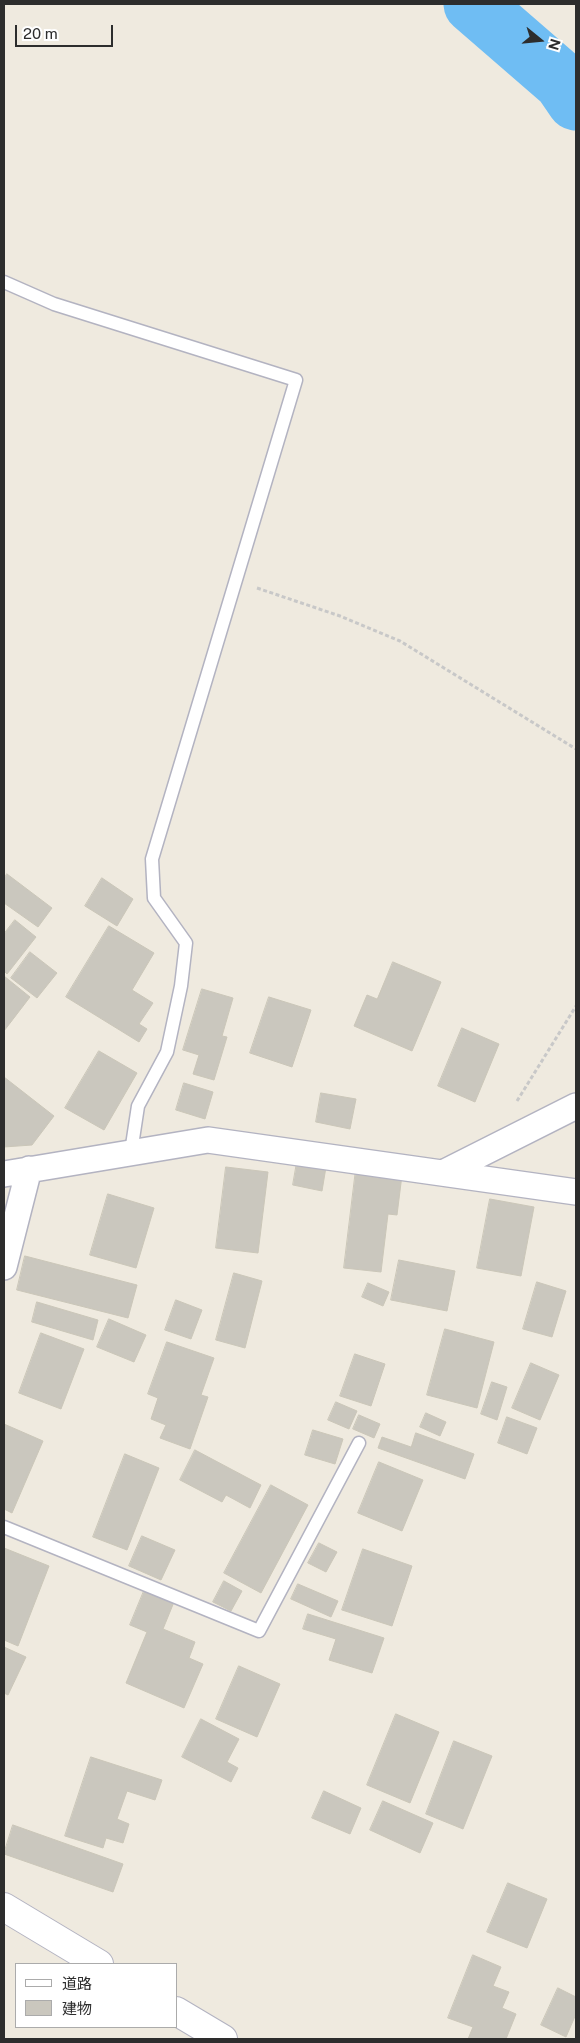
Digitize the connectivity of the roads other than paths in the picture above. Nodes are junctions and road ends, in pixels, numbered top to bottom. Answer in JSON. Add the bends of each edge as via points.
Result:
{"nodes":[{"id":1,"x":4,"y":282,"type":"edge"},
{"id":2,"x":576,"y":1106,"type":"edge"},
{"id":3,"x":131,"y":1152,"type":"junction"},
{"id":4,"x":29,"y":1169,"type":"junction"},
{"id":5,"x":443,"y":1173,"type":"junction"},
{"id":6,"x":4,"y":1174,"type":"edge"},
{"id":7,"x":576,"y":1192,"type":"edge"},
{"id":8,"x":4,"y":1267,"type":"edge"},
{"id":9,"x":359,"y":1444,"type":"dead end"},
{"id":10,"x":4,"y":1528,"type":"edge"},
{"id":11,"x":4,"y":1907,"type":"edge"},
{"id":12,"x":97,"y":1963,"type":"edge"},
{"id":13,"x":178,"y":2012,"type":"edge"},
{"id":14,"x":222,"y":2039,"type":"edge"}],
"edges":[{"from":1,"to":3,"type":"lane","via":[[54,304],[296,380],[152,859],[154,898],[186,943],[167,1052],[138,1106]]},
{"from":2,"to":5,"type":"street"},
{"from":3,"to":4,"type":"street"},
{"from":3,"to":5,"type":"street","via":[[208,1140]]},
{"from":4,"to":6,"type":"street"},
{"from":4,"to":8,"type":"street"},
{"from":5,"to":7,"type":"street"},
{"from":9,"to":10,"type":"lane","via":[[259,1631]]},
{"from":11,"to":12,"type":"street"},
{"from":13,"to":14,"type":"street"}]}
